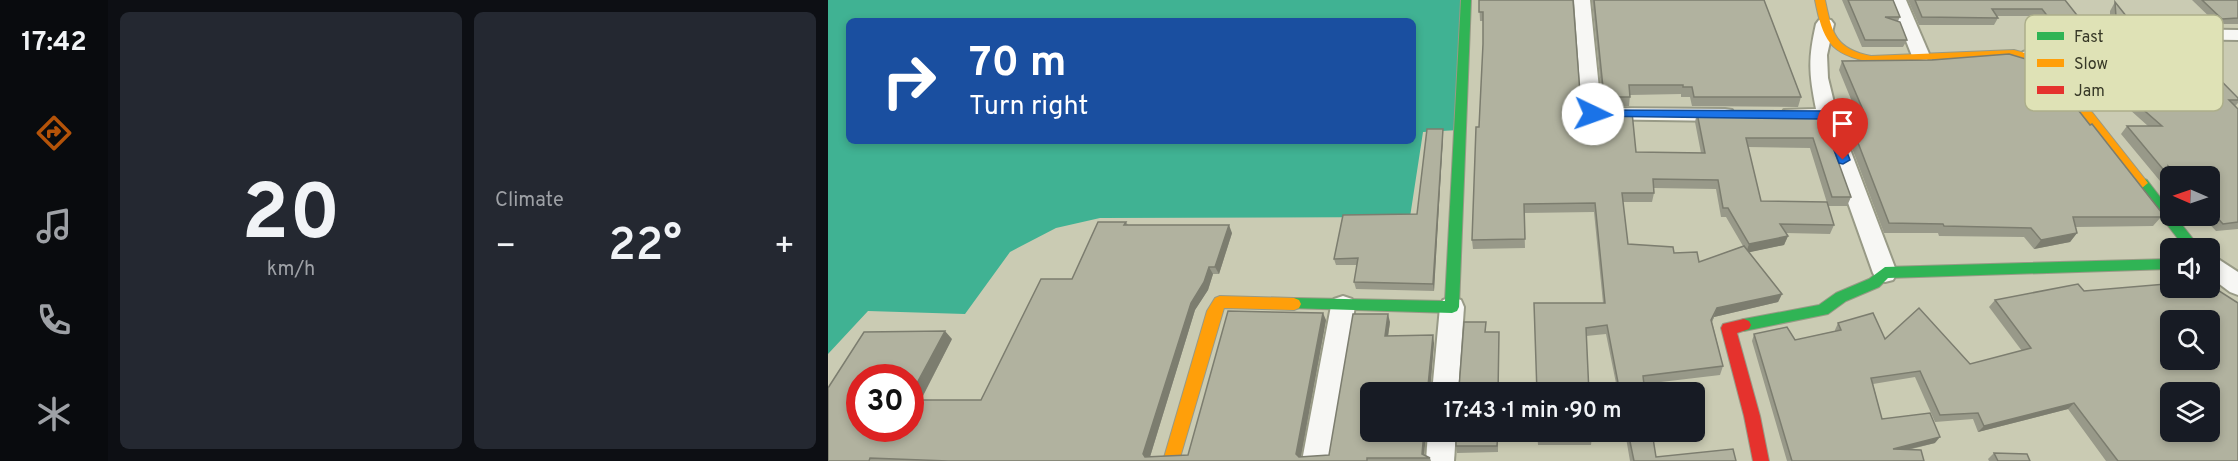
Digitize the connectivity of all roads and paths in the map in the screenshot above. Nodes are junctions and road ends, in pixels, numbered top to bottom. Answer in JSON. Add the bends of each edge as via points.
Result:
{"nodes":[{"id":1,"x":1466,"y":0,"type":"edge"},
{"id":2,"x":1582,"y":0,"type":"edge"},
{"id":3,"x":1820,"y":0,"type":"edge"},
{"id":4,"x":1898,"y":0,"type":"edge"},
{"id":5,"x":1825,"y":24,"type":"junction"},
{"id":6,"x":2223,"y":35,"type":"edge"},
{"id":7,"x":2238,"y":35,"type":"edge"},
{"id":8,"x":1921,"y":56,"type":"junction"},
{"id":9,"x":2025,"y":56,"type":"edge"},
{"id":10,"x":2085,"y":111,"type":"edge"},
{"id":11,"x":1747,"y":115,"type":"edge"},
{"id":12,"x":1770,"y":115,"type":"edge"},
{"id":13,"x":1827,"y":115,"type":"junction"},
{"id":14,"x":2185,"y":238,"type":"edge"},
{"id":15,"x":2160,"y":264,"type":"edge"},
{"id":16,"x":2220,"y":272,"type":"edge"},
{"id":17,"x":1885,"y":273,"type":"junction"},
{"id":18,"x":2238,"y":285,"type":"edge"},
{"id":19,"x":1343,"y":306,"type":"junction"},
{"id":20,"x":1452,"y":307,"type":"junction"},
{"id":21,"x":1446,"y":382,"type":"edge"},
{"id":22,"x":1441,"y":442,"type":"edge"},
{"id":23,"x":1171,"y":461,"type":"edge"},
{"id":24,"x":1316,"y":461,"type":"edge"},
{"id":25,"x":1440,"y":461,"type":"edge"},
{"id":26,"x":1761,"y":461,"type":"edge"}],
"edges":[{"from":1,"to":20,"type":"street"},
{"from":2,"to":11,"type":"street","via":[[1593,114]]},
{"from":3,"to":5,"type":"street"},
{"from":4,"to":8,"type":"street"},
{"from":5,"to":8,"type":"street","via":[[1834,46],[1842,53],[1870,59]]},
{"from":5,"to":13,"type":"street","via":[[1818,56]]},
{"from":6,"to":7,"type":"street"},
{"from":8,"to":9,"type":"street","via":[[1997,52]]},
{"from":10,"to":14,"type":"street"},
{"from":12,"to":13,"type":"street"},
{"from":13,"to":17,"type":"street"},
{"from":15,"to":17,"type":"street"},
{"from":16,"to":18,"type":"street"},
{"from":17,"to":26,"type":"street","via":[[1823,310],[1728,328]]},
{"from":19,"to":20,"type":"street"},
{"from":19,"to":23,"type":"street","via":[[1220,302],[1214,311]]},
{"from":19,"to":24,"type":"street"},
{"from":20,"to":21,"type":"street"},
{"from":22,"to":25,"type":"street"}]}
